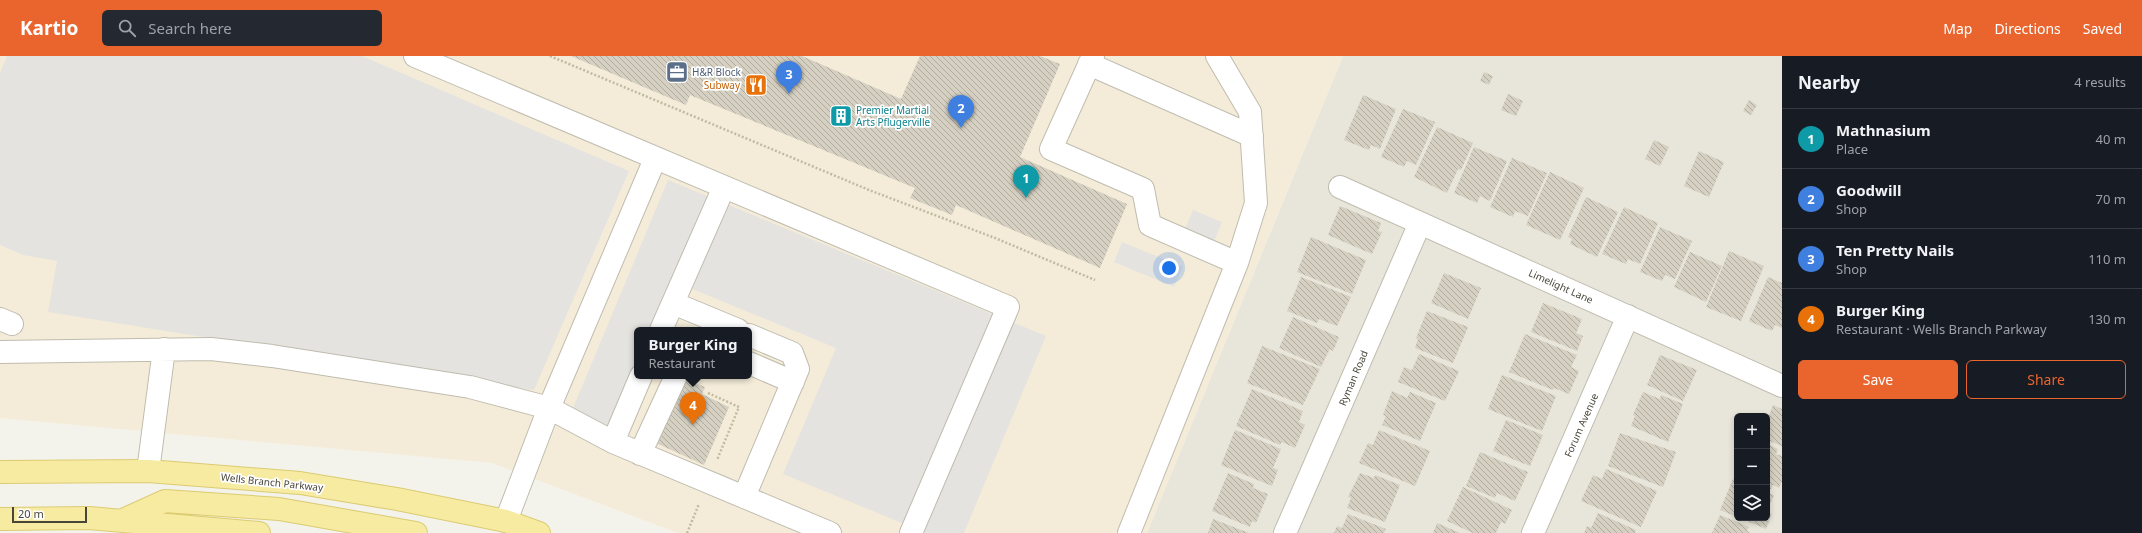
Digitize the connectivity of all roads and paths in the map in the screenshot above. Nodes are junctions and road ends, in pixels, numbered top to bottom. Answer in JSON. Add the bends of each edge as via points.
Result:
{"nodes":[{"id":1,"x":414,"y":56,"type":"edge"},
{"id":2,"x":550,"y":56,"type":"edge"},
{"id":3,"x":1217,"y":56,"type":"edge"},
{"id":4,"x":1091,"y":60,"type":"edge"},
{"id":5,"x":1252,"y":136,"type":"junction"},
{"id":6,"x":655,"y":159,"type":"junction"},
{"id":7,"x":724,"y":187,"type":"junction"},
{"id":8,"x":1340,"y":187,"type":"dead end"},
{"id":9,"x":1420,"y":223,"type":"junction"},
{"id":10,"x":1237,"y":263,"type":"junction"},
{"id":11,"x":1095,"y":280,"type":"dead end"},
{"id":12,"x":673,"y":303,"type":"junction"},
{"id":13,"x":1628,"y":316,"type":"junction"},
{"id":14,"x":662,"y":327,"type":"edge"},
{"id":15,"x":731,"y":327,"type":"edge"},
{"id":16,"x":752,"y":336,"type":"edge"},
{"id":17,"x":164,"y":349,"type":"junction"},
{"id":18,"x":0,"y":352,"type":"edge"},
{"id":19,"x":752,"y":364,"type":"edge"},
{"id":20,"x":651,"y":379,"type":"edge"},
{"id":21,"x":675,"y":379,"type":"edge"},
{"id":22,"x":793,"y":382,"type":"junction"},
{"id":23,"x":638,"y":384,"type":"edge"},
{"id":24,"x":1782,"y":386,"type":"edge"},
{"id":25,"x":708,"y":393,"type":"dead end"},
{"id":26,"x":549,"y":408,"type":"junction"},
{"id":27,"x":613,"y":442,"type":"junction"},
{"id":28,"x":640,"y":454,"type":"junction"},
{"id":29,"x":716,"y":462,"type":"dead end"},
{"id":30,"x":148,"y":471,"type":"junction"},
{"id":31,"x":0,"y":472,"type":"edge"},
{"id":32,"x":744,"y":497,"type":"junction"},
{"id":33,"x":699,"y":504,"type":"dead end"},
{"id":34,"x":0,"y":520,"type":"edge"},
{"id":35,"x":123,"y":520,"type":"junction"},
{"id":36,"x":503,"y":527,"type":"edge"},
{"id":37,"x":259,"y":533,"type":"edge"},
{"id":38,"x":416,"y":533,"type":"edge"},
{"id":39,"x":539,"y":533,"type":"edge"},
{"id":40,"x":687,"y":533,"type":"edge"},
{"id":41,"x":830,"y":533,"type":"edge"},
{"id":42,"x":911,"y":533,"type":"edge"},
{"id":43,"x":1128,"y":533,"type":"edge"},
{"id":44,"x":1285,"y":533,"type":"edge"},
{"id":45,"x":1533,"y":533,"type":"edge"}],
"edges":[{"from":1,"to":6,"type":"street"},
{"from":2,"to":11,"type":"path","via":[[869,190],[995,238]]},
{"from":3,"to":5,"type":"street","via":[[1250,112]]},
{"from":4,"to":5,"type":"street"},
{"from":4,"to":10,"type":"street","via":[[1051,149],[1143,189],[1150,225]]},
{"from":5,"to":10,"type":"street","via":[[1256,203]]},
{"from":6,"to":7,"type":"street"},
{"from":6,"to":26,"type":"street"},
{"from":7,"to":12,"type":"street"},
{"from":7,"to":42,"type":"street","via":[[1008,307]]},
{"from":8,"to":9,"type":"street","name":"Limelight Lane"},
{"from":9,"to":13,"type":"street","name":"Limelight Lane"},
{"from":9,"to":44,"type":"street","name":"Ryman Road"},
{"from":10,"to":43,"type":"street"},
{"from":12,"to":14,"type":"street"},
{"from":12,"to":15,"type":"street"},
{"from":13,"to":24,"type":"street","name":"Limelight Lane"},
{"from":13,"to":45,"type":"street","name":"Forum Avenue"},
{"from":16,"to":22,"type":"street","via":[[792,353],[798,369]]},
{"from":17,"to":18,"type":"street"},
{"from":17,"to":26,"type":"street","via":[[211,349],[272,356],[470,388]]},
{"from":17,"to":30,"type":"street"},
{"from":19,"to":22,"type":"street"},
{"from":20,"to":23,"type":"street"},
{"from":21,"to":28,"type":"street"},
{"from":22,"to":32,"type":"street"},
{"from":23,"to":27,"type":"street"},
{"from":25,"to":29,"type":"path","via":[[739,408]]},
{"from":26,"to":27,"type":"street"},
{"from":26,"to":36,"type":"street"},
{"from":27,"to":28,"type":"street"},
{"from":28,"to":32,"type":"street"},
{"from":30,"to":31,"type":"main road","name":"Wells Branch Parkway"},
{"from":30,"to":36,"type":"main road","name":"Wells Branch Parkway","via":[[300,483],[397,499]]},
{"from":32,"to":41,"type":"street"},
{"from":33,"to":40,"type":"path"},
{"from":34,"to":35,"type":"main road"},
{"from":35,"to":37,"type":"main road"},
{"from":35,"to":38,"type":"main road","via":[[165,501],[279,509]]},
{"from":36,"to":39,"type":"main road","name":"Wells Branch Parkway"}]}
